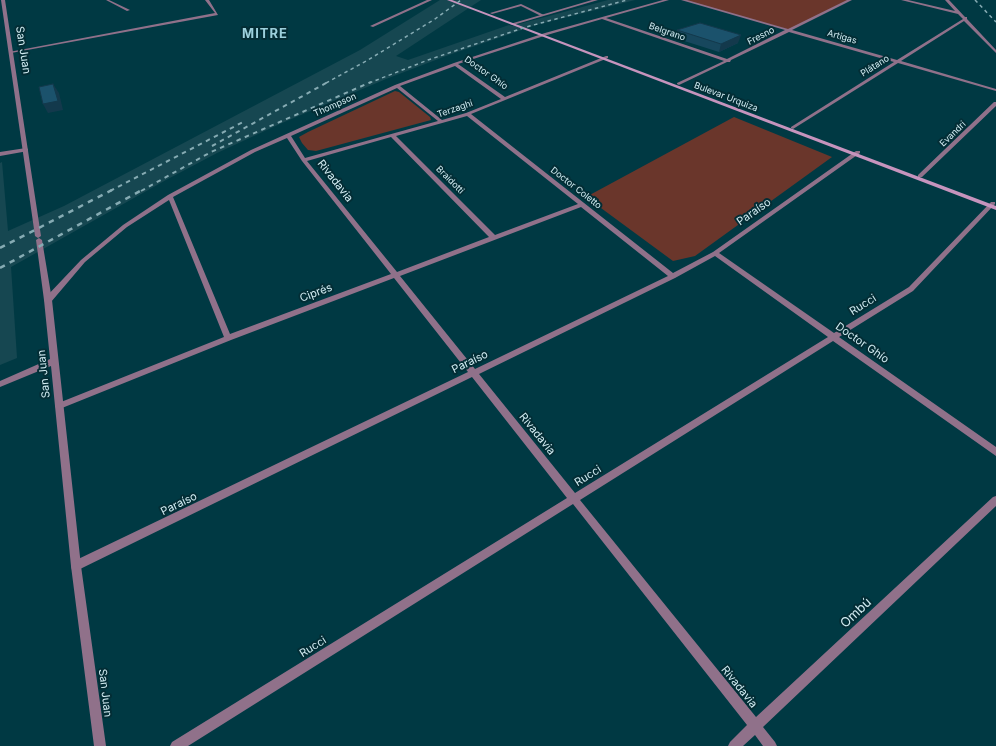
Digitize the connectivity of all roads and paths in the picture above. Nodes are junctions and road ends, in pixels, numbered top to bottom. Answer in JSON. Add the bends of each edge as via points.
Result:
{"nodes":[{"id":1,"x":3,"y":0,"type":"edge"},
{"id":2,"x":107,"y":0,"type":"edge"},
{"id":3,"x":207,"y":0,"type":"edge"},
{"id":4,"x":430,"y":0,"type":"edge"},
{"id":5,"x":449,"y":0,"type":"edge"},
{"id":6,"x":458,"y":0,"type":"edge"},
{"id":7,"x":596,"y":0,"type":"edge"},
{"id":8,"x":667,"y":0,"type":"edge"},
{"id":9,"x":682,"y":0,"type":"edge"},
{"id":10,"x":850,"y":0,"type":"edge"},
{"id":11,"x":903,"y":0,"type":"edge"},
{"id":12,"x":947,"y":0,"type":"edge"},
{"id":13,"x":128,"y":10,"type":"dead end"},
{"id":14,"x":492,"y":13,"type":"junction"},
{"id":15,"x":960,"y":13,"type":"junction"},
{"id":16,"x":542,"y":14,"type":"junction"},
{"id":17,"x":600,"y":18,"type":"junction"},
{"id":18,"x":966,"y":18,"type":"junction"},
{"id":19,"x":514,"y":23,"type":"junction"},
{"id":20,"x":372,"y":26,"type":"dead end"},
{"id":21,"x":790,"y":30,"type":"junction"},
{"id":22,"x":544,"y":35,"type":"junction"},
{"id":23,"x":11,"y":52,"type":"junction"},
{"id":24,"x":996,"y":52,"type":"edge"},
{"id":25,"x":605,"y":58,"type":"junction"},
{"id":26,"x":729,"y":61,"type":"junction"},
{"id":27,"x":898,"y":62,"type":"junction"},
{"id":28,"x":455,"y":64,"type":"junction"},
{"id":29,"x":679,"y":84,"type":"junction"},
{"id":30,"x":397,"y":86,"type":"junction"},
{"id":31,"x":996,"y":90,"type":"edge"},
{"id":32,"x":505,"y":99,"type":"junction"},
{"id":33,"x":996,"y":103,"type":"edge"},
{"id":34,"x":468,"y":114,"type":"junction"},
{"id":35,"x":442,"y":122,"type":"junction"},
{"id":36,"x":793,"y":128,"type":"junction"},
{"id":37,"x":288,"y":135,"type":"junction"},
{"id":38,"x":393,"y":136,"type":"junction"},
{"id":39,"x":26,"y":150,"type":"junction"},
{"id":40,"x":856,"y":153,"type":"junction"},
{"id":41,"x":0,"y":154,"type":"edge"},
{"id":42,"x":304,"y":160,"type":"junction"},
{"id":43,"x":920,"y":176,"type":"junction"},
{"id":44,"x":170,"y":196,"type":"junction"},
{"id":45,"x":583,"y":204,"type":"junction"},
{"id":46,"x":994,"y":206,"type":"edge"},
{"id":47,"x":494,"y":238,"type":"junction"},
{"id":48,"x":715,"y":253,"type":"junction"},
{"id":49,"x":395,"y":275,"type":"junction"},
{"id":50,"x":673,"y":276,"type":"junction"},
{"id":51,"x":48,"y":300,"type":"junction"},
{"id":52,"x":834,"y":337,"type":"junction"},
{"id":53,"x":228,"y":338,"type":"junction"},
{"id":54,"x":54,"y":361,"type":"junction"},
{"id":55,"x":473,"y":373,"type":"junction"},
{"id":56,"x":0,"y":384,"type":"edge"},
{"id":57,"x":59,"y":406,"type":"junction"},
{"id":58,"x":996,"y":452,"type":"edge"},
{"id":59,"x":574,"y":499,"type":"junction"},
{"id":60,"x":996,"y":500,"type":"edge"},
{"id":61,"x":76,"y":566,"type":"junction"},
{"id":62,"x":755,"y":726,"type":"junction"},
{"id":63,"x":100,"y":746,"type":"edge"},
{"id":64,"x":176,"y":746,"type":"edge"},
{"id":65,"x":734,"y":746,"type":"edge"},
{"id":66,"x":771,"y":746,"type":"edge"}],
"edges":[{"from":1,"to":23,"type":"street","name":"San Juan"},
{"from":2,"to":13,"type":"lane"},
{"from":3,"to":23,"type":"street","via":[[218,14]]},
{"from":4,"to":20,"type":"street"},
{"from":5,"to":19,"type":"main road","name":"Bulevar Urquiza"},
{"from":6,"to":14,"type":"main road","name":"Bulevar Urquiza"},
{"from":7,"to":16,"type":"street"},
{"from":8,"to":17,"type":"street","name":"Thompson"},
{"from":9,"to":21,"type":"street","name":"Artigas"},
{"from":10,"to":21,"type":"street","name":"Fresno"},
{"from":11,"to":15,"type":"street"},
{"from":12,"to":15,"type":"street"},
{"from":14,"to":16,"type":"lane","via":[[521,5]]},
{"from":14,"to":19,"type":"main road","name":"Bulevar Urquiza"},
{"from":15,"to":18,"type":"street"},
{"from":16,"to":19,"type":"street"},
{"from":17,"to":22,"type":"street","name":"Thompson"},
{"from":17,"to":26,"type":"street","name":"Belgrano"},
{"from":18,"to":24,"type":"street"},
{"from":18,"to":27,"type":"street","name":"Plátano"},
{"from":19,"to":22,"type":"main road","name":"Bulevar Urquiza"},
{"from":21,"to":26,"type":"street","name":"Fresno"},
{"from":21,"to":27,"type":"street","name":"Artigas"},
{"from":22,"to":25,"type":"main road","name":"Bulevar Urquiza"},
{"from":22,"to":28,"type":"street","name":"Thompson"},
{"from":23,"to":39,"type":"street","name":"San Juan"},
{"from":25,"to":29,"type":"main road","name":"Bulevar Urquiza"},
{"from":25,"to":32,"type":"street","name":"Terzaghi"},
{"from":25,"to":40,"type":"main road","name":"Bulevar Urquiza"},
{"from":26,"to":29,"type":"street","name":"Fresno"},
{"from":27,"to":31,"type":"street","name":"Artigas"},
{"from":27,"to":36,"type":"street","name":"Plátano"},
{"from":28,"to":30,"type":"street","name":"Thompson"},
{"from":28,"to":32,"type":"street","name":"Doctor Ghío"},
{"from":29,"to":36,"type":"main road","name":"Bulevar Urquiza"},
{"from":30,"to":35,"type":"street"},
{"from":30,"to":37,"type":"street","name":"Thompson"},
{"from":32,"to":34,"type":"street","name":"Terzaghi"},
{"from":33,"to":43,"type":"street","name":"Evandri"},
{"from":34,"to":35,"type":"street","name":"Terzaghi"},
{"from":34,"to":45,"type":"street","name":"Doctor Coletto"},
{"from":35,"to":38,"type":"street","name":"Terzaghi"},
{"from":36,"to":40,"type":"main road","name":"Bulevar Urquiza"},
{"from":37,"to":42,"type":"street","name":"Rivadavia"},
{"from":37,"to":44,"type":"street","name":"Thompson","via":[[229,162]]},
{"from":38,"to":42,"type":"street","name":"Terzaghi"},
{"from":38,"to":47,"type":"street","name":"Braidotti"},
{"from":39,"to":41,"type":"street"},
{"from":39,"to":51,"type":"street","name":"San Juan"},
{"from":40,"to":43,"type":"main road","name":"Bulevar Urquiza"},
{"from":40,"to":46,"type":"main road","name":"Bulevar Urquiza"},
{"from":40,"to":48,"type":"street","name":"Paraíso"},
{"from":42,"to":49,"type":"street","name":"Rivadavia"},
{"from":43,"to":46,"type":"main road","name":"Bulevar Urquiza"},
{"from":44,"to":51,"type":"street","name":"Thompson","via":[[125,226],[83,261]]},
{"from":44,"to":53,"type":"street"},
{"from":45,"to":47,"type":"street","name":"Ciprés"},
{"from":45,"to":50,"type":"street","name":"Doctor Coletto"},
{"from":46,"to":52,"type":"street","name":"Rucci","via":[[911,289]]},
{"from":47,"to":49,"type":"street","name":"Ciprés"},
{"from":48,"to":50,"type":"street","name":"Paraíso"},
{"from":48,"to":52,"type":"street","name":"Doctor Ghío"},
{"from":49,"to":53,"type":"street","name":"Ciprés"},
{"from":49,"to":55,"type":"street","name":"Rivadavia"},
{"from":50,"to":55,"type":"street","name":"Paraíso"},
{"from":51,"to":54,"type":"street","name":"San Juan"},
{"from":52,"to":58,"type":"street","name":"Doctor Ghío"},
{"from":52,"to":59,"type":"street","name":"Rucci"},
{"from":53,"to":57,"type":"street","name":"Ciprés"},
{"from":54,"to":56,"type":"street"},
{"from":54,"to":57,"type":"street","name":"San Juan"},
{"from":55,"to":59,"type":"street","name":"Rivadavia"},
{"from":55,"to":61,"type":"street","name":"Paraíso"},
{"from":57,"to":61,"type":"street","name":"San Juan"},
{"from":59,"to":62,"type":"street","name":"Rivadavia"},
{"from":59,"to":64,"type":"street","name":"Rucci"},
{"from":60,"to":62,"type":"street","name":"Ombú"},
{"from":61,"to":63,"type":"street","name":"San Juan"},
{"from":62,"to":65,"type":"street","name":"Ombú"},
{"from":62,"to":66,"type":"street","name":"Rivadavia"}]}
